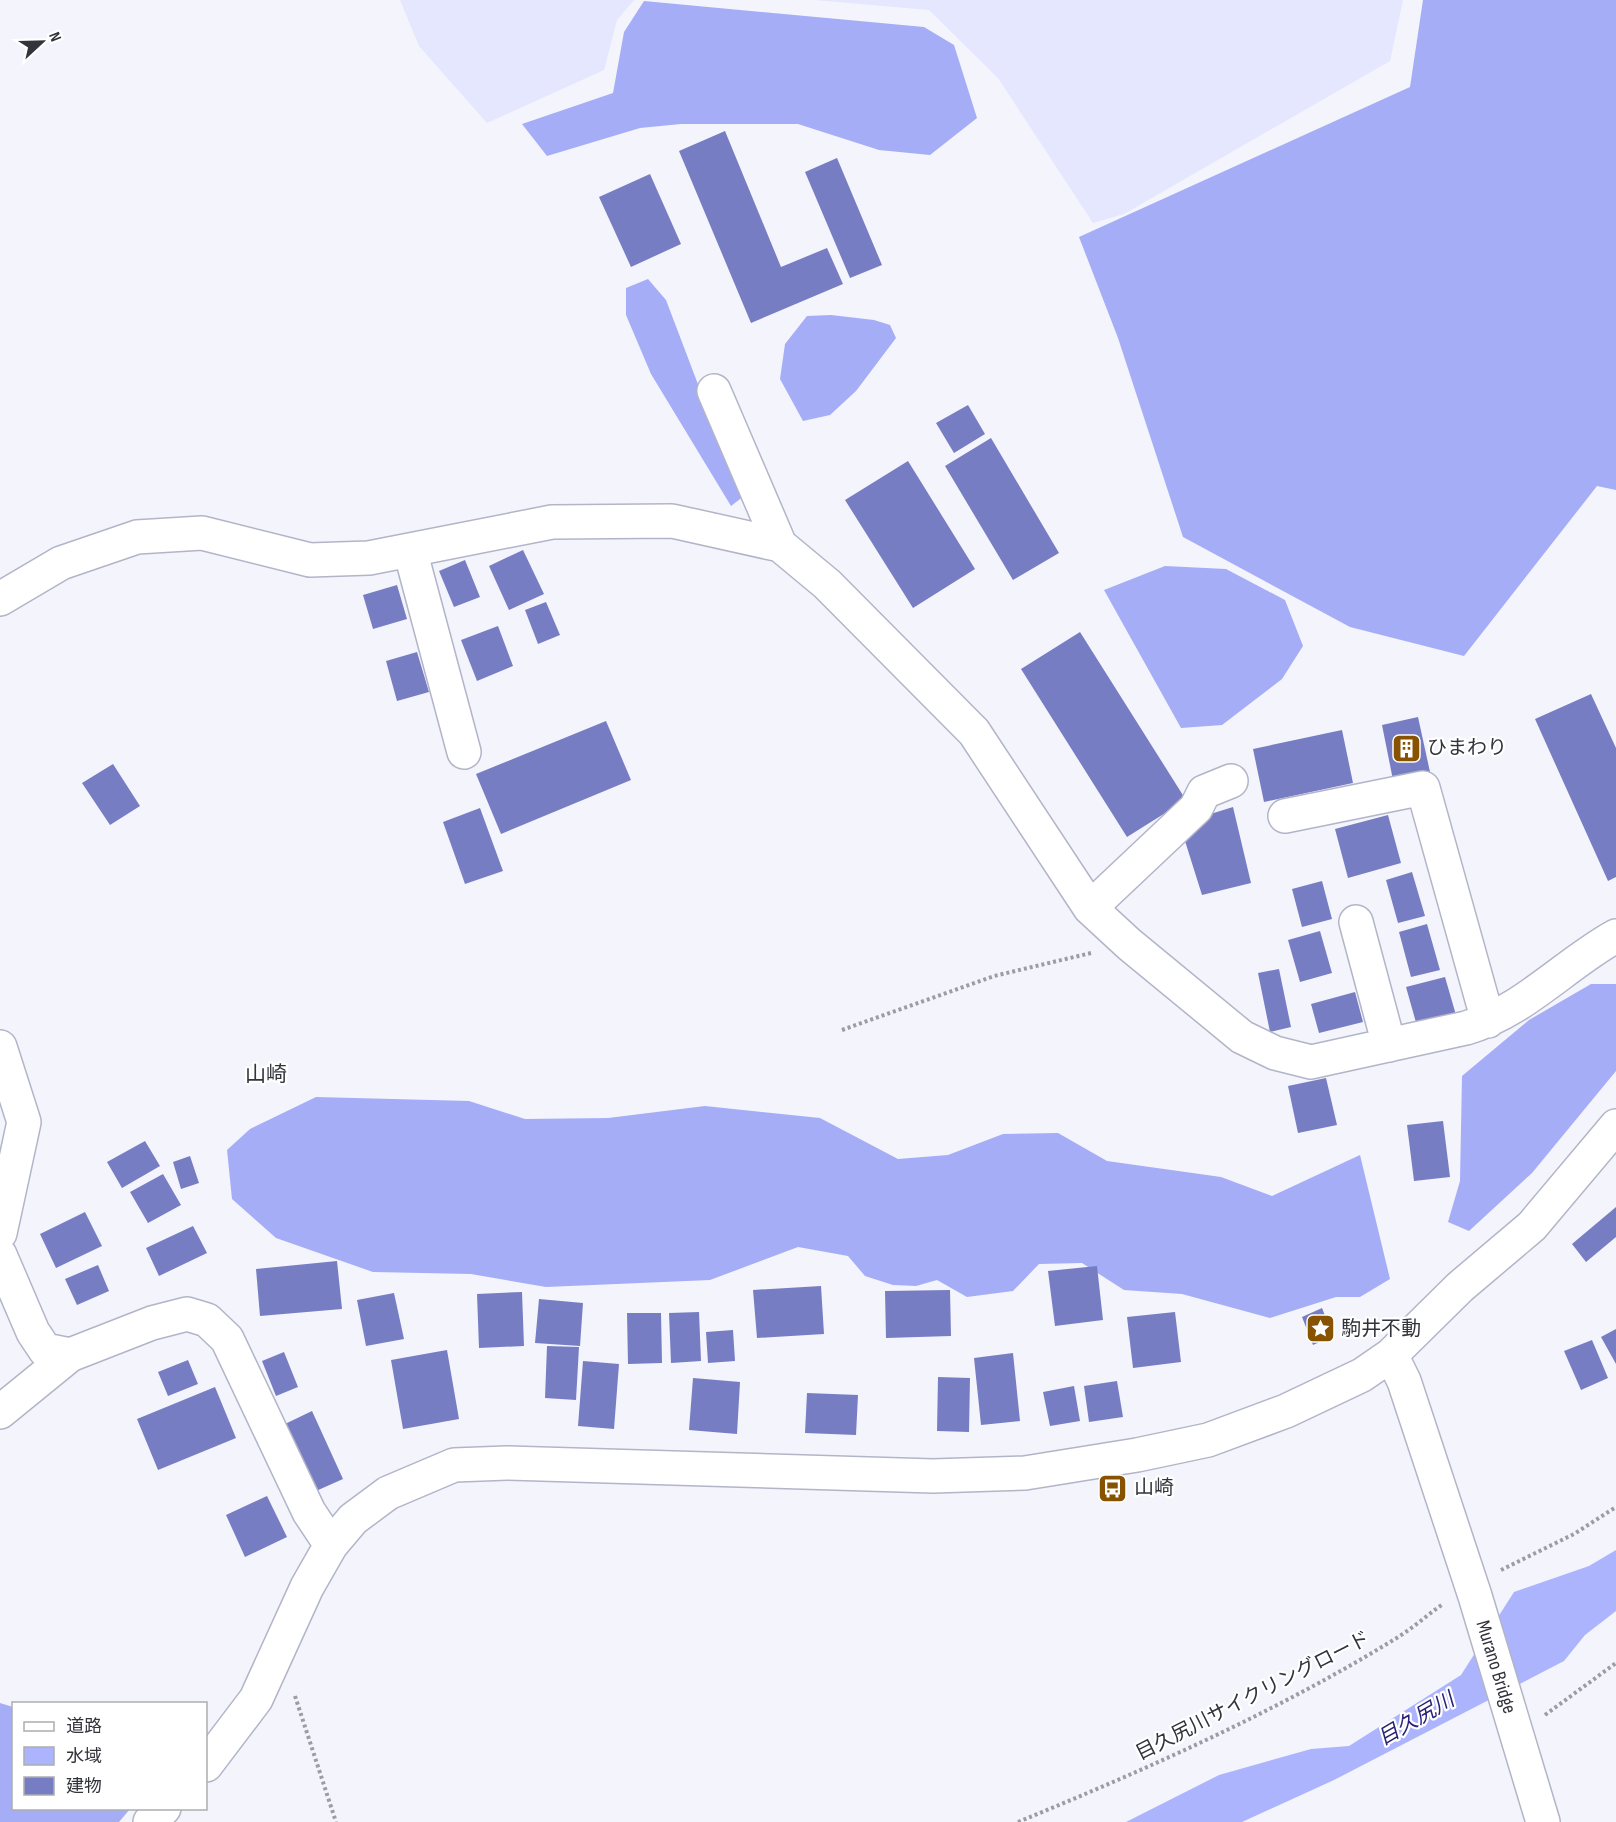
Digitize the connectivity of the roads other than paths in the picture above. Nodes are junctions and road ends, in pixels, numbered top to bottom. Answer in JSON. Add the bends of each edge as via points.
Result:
{"nodes":[{"id":1,"x":714,"y":392,"type":"dead end"},
{"id":2,"x":780,"y":544,"type":"junction"},
{"id":3,"x":410,"y":550,"type":"junction"},
{"id":4,"x":0,"y":599,"type":"edge"},
{"id":5,"x":464,"y":752,"type":"dead end"},
{"id":6,"x":1231,"y":781,"type":"dead end"},
{"id":7,"x":1285,"y":816,"type":"dead end"},
{"id":8,"x":1090,"y":908,"type":"junction"},
{"id":9,"x":1356,"y":922,"type":"dead end"},
{"id":10,"x":1616,"y":936,"type":"edge"},
{"id":11,"x":1488,"y":1022,"type":"junction"},
{"id":12,"x":1389,"y":1045,"type":"junction"},
{"id":13,"x":0,"y":1047,"type":"edge"},
{"id":14,"x":1616,"y":1126,"type":"edge"},
{"id":15,"x":0,"y":1233,"type":"edge"},
{"id":16,"x":0,"y":1255,"type":"edge"},
{"id":17,"x":70,"y":1355,"type":"junction"},
{"id":18,"x":1391,"y":1355,"type":"junction"},
{"id":19,"x":0,"y":1412,"type":"edge"},
{"id":20,"x":331,"y":1545,"type":"junction"},
{"id":21,"x":207,"y":1764,"type":"edge"},
{"id":22,"x":163,"y":1810,"type":"edge"},
{"id":23,"x":150,"y":1822,"type":"edge"},
{"id":24,"x":1543,"y":1822,"type":"edge"}],
"edges":[{"from":1,"to":2,"type":"street"},
{"from":2,"to":3,"type":"street","via":[[672,521],[552,522]]},
{"from":2,"to":8,"type":"street","via":[[827,584],[974,732]]},
{"from":3,"to":4,"type":"street","via":[[369,558],[309,560],[202,533],[137,537],[61,563]]},
{"from":3,"to":5,"type":"street"},
{"from":6,"to":8,"type":"street","via":[[1204,792],[1196,808]]},
{"from":7,"to":11,"type":"street","via":[[1423,788]]},
{"from":8,"to":12,"type":"street","via":[[1242,1037],[1275,1053],[1311,1062]]},
{"from":9,"to":12,"type":"street"},
{"from":10,"to":11,"type":"street"},
{"from":11,"to":12,"type":"street"},
{"from":13,"to":15,"type":"street","via":[[24,1122]]},
{"from":14,"to":18,"type":"street","via":[[1532,1226],[1460,1287]]},
{"from":16,"to":17,"type":"street","via":[[45,1350]]},
{"from":17,"to":19,"type":"street"},
{"from":17,"to":20,"type":"street","via":[[152,1323],[187,1314],[207,1320],[227,1339],[309,1512]]},
{"from":18,"to":20,"type":"street","via":[[1362,1375],[1286,1411],[1208,1440],[1025,1473],[933,1476],[507,1463],[454,1465],[388,1493],[353,1519]]},
{"from":18,"to":24,"type":"street","name":"Murano Bridge","via":[[1404,1381],[1473,1592],[1528,1728]]},
{"from":20,"to":21,"type":"street","via":[[307,1587],[256,1699]]},
{"from":22,"to":23,"type":"street"}]}
